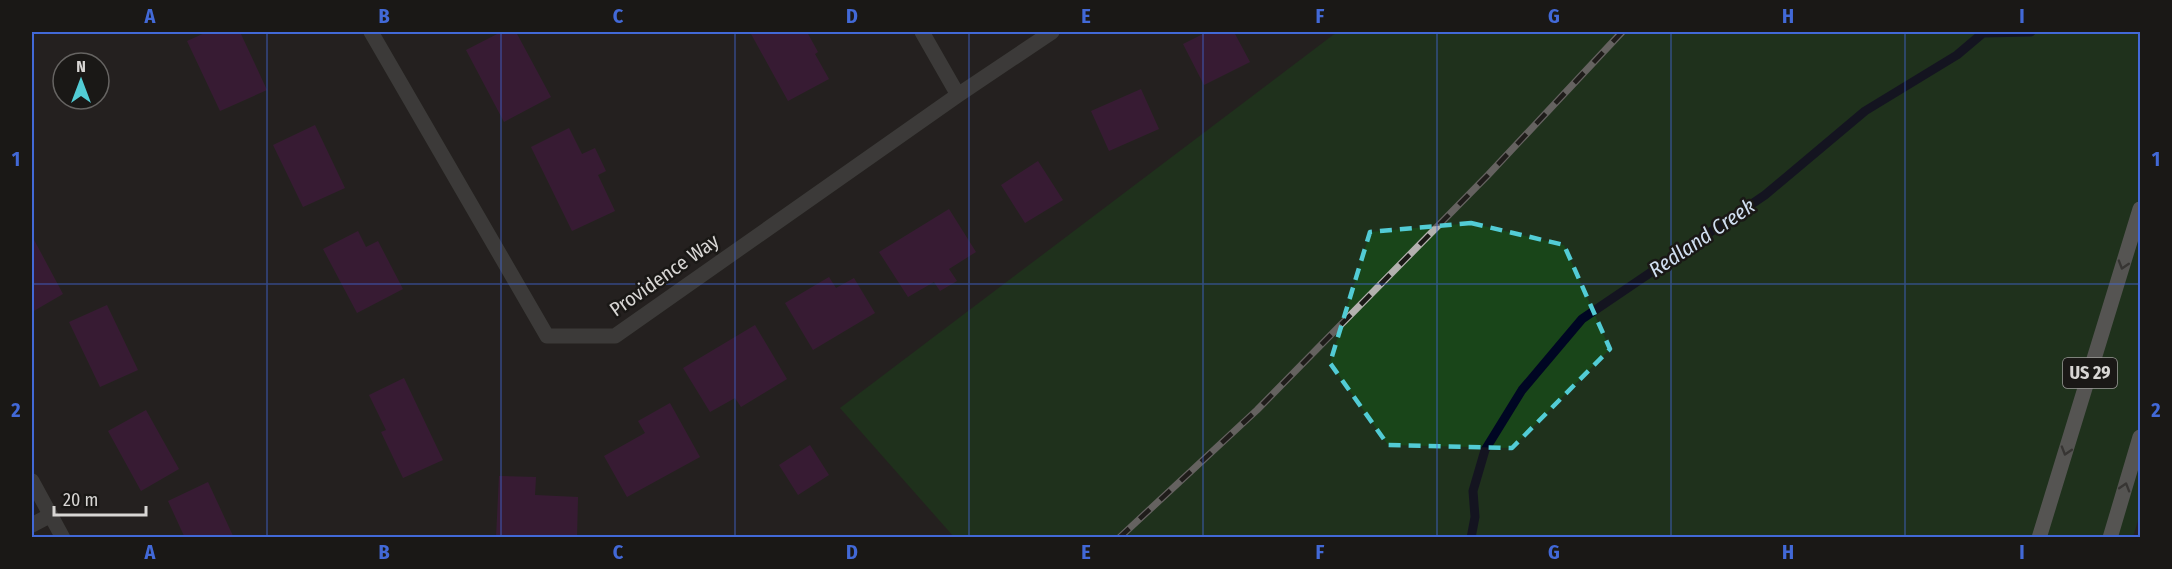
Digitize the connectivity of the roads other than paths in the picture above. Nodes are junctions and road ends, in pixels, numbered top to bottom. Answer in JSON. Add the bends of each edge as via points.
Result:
{"nodes":[{"id":1,"x":371,"y":32,"type":"edge"},
{"id":2,"x":922,"y":32,"type":"edge"},
{"id":3,"x":1052,"y":32,"type":"edge"},
{"id":4,"x":958,"y":95,"type":"junction"},
{"id":5,"x":2140,"y":209,"type":"edge"},
{"id":6,"x":2140,"y":437,"type":"edge"},
{"id":7,"x":32,"y":481,"type":"edge"},
{"id":8,"x":50,"y":516,"type":"junction"},
{"id":9,"x":32,"y":525,"type":"edge"},
{"id":10,"x":63,"y":537,"type":"edge"},
{"id":11,"x":2039,"y":537,"type":"edge"},
{"id":12,"x":2110,"y":537,"type":"edge"}],
"edges":[{"from":1,"to":4,"type":"street","name":"Providence Way","via":[[547,336],[615,336]]},
{"from":2,"to":4,"type":"street"},
{"from":3,"to":4,"type":"street","name":"Providence Way"},
{"from":5,"to":11,"type":"main road","number":"US 29","one_way":true},
{"from":12,"to":6,"type":"main road","one_way":true},
{"from":7,"to":8,"type":"street"},
{"from":8,"to":9,"type":"street"},
{"from":8,"to":10,"type":"street"}]}
